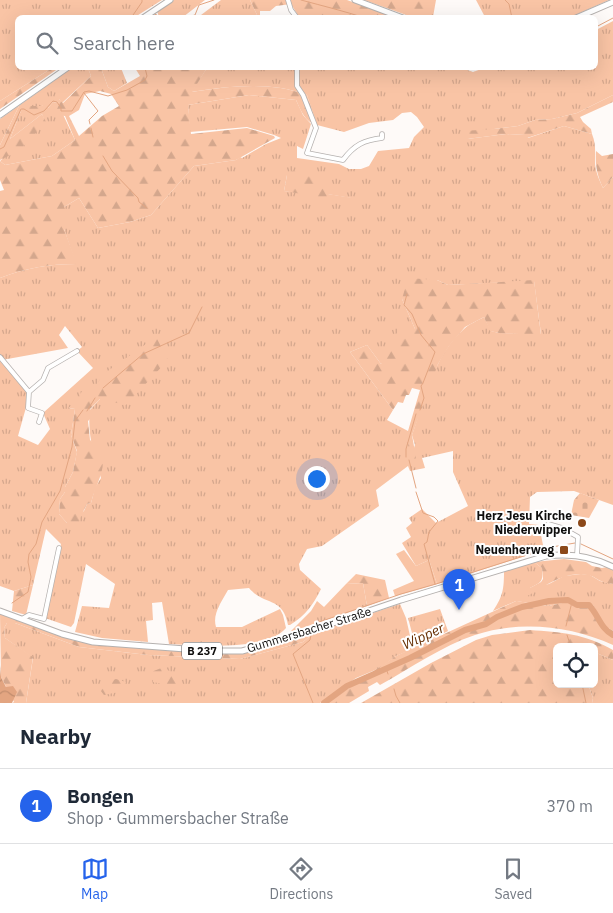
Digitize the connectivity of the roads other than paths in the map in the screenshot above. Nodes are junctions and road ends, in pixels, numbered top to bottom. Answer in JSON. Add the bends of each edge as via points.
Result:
{"nodes":[{"id":1,"x":170,"y":0,"type":"edge"},
{"id":2,"x":288,"y":0,"type":"edge"},
{"id":3,"x":355,"y":0,"type":"edge"},
{"id":4,"x":613,"y":2,"type":"edge"},
{"id":5,"x":148,"y":15,"type":"edge"},
{"id":6,"x":295,"y":15,"type":"edge"},
{"id":7,"x":395,"y":15,"type":"edge"},
{"id":8,"x":583,"y":15,"type":"edge"},
{"id":9,"x":63,"y":70,"type":"edge"},
{"id":10,"x":297,"y":70,"type":"edge"},
{"id":11,"x":0,"y":115,"type":"edge"},
{"id":12,"x":382,"y":134,"type":"dead end"},
{"id":13,"x":77,"y":351,"type":"dead end"},
{"id":14,"x":0,"y":358,"type":"edge"},
{"id":15,"x":29,"y":392,"type":"junction"},
{"id":16,"x":39,"y":422,"type":"dead end"},
{"id":17,"x":548,"y":524,"type":"dead end"},
{"id":18,"x":59,"y":548,"type":"dead end"},
{"id":19,"x":577,"y":556,"type":"junction"},
{"id":20,"x":613,"y":567,"type":"edge"},
{"id":21,"x":0,"y":611,"type":"edge"},
{"id":22,"x":22,"y":619,"type":"junction"}],
"edges":[{"from":1,"to":5,"type":"main road"},
{"from":2,"to":6,"type":"street"},
{"from":3,"to":7,"type":"main road"},
{"from":4,"to":8,"type":"main road"},
{"from":9,"to":11,"type":"main road"},
{"from":10,"to":12,"type":"street","via":[[297,86],[316,128],[308,153],[343,160],[355,146],[368,139],[382,138]]},
{"from":13,"to":15,"type":"street","via":[[48,368],[43,380]]},
{"from":14,"to":15,"type":"street"},
{"from":15,"to":16,"type":"street","via":[[28,408],[42,413]]},
{"from":17,"to":19,"type":"street","via":[[578,538]]},
{"from":18,"to":22,"type":"street","via":[[44,619],[29,615]]},
{"from":19,"to":20,"type":"main road","name":"Gummersbacher Straße","number":"B 237"},
{"from":19,"to":22,"type":"main road","name":"Gummersbacher Straße","number":"B 237","via":[[556,555],[531,560],[242,651],[93,642]]},
{"from":21,"to":22,"type":"main road","name":"Gummersbacher Straße","number":"B 237"}]}
